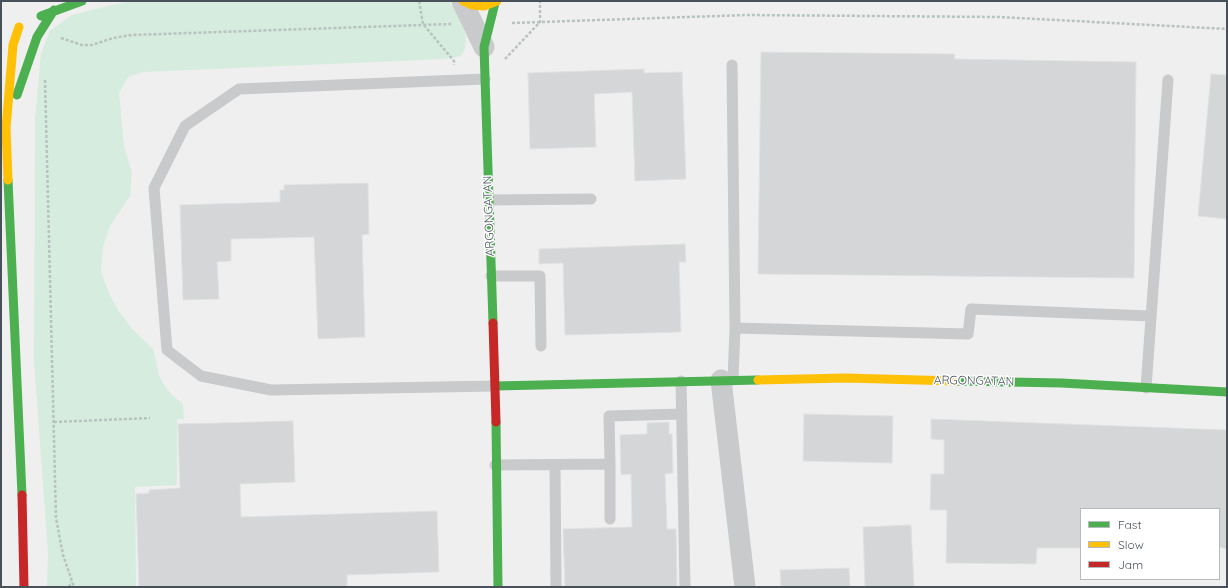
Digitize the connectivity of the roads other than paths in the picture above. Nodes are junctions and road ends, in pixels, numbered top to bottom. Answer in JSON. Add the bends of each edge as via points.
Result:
{"nodes":[{"id":1,"x":82,"y":1,"type":"edge"},
{"id":2,"x":462,"y":1,"type":"edge"},
{"id":3,"x":496,"y":2,"type":"edge"},
{"id":4,"x":41,"y":6,"type":"dead end"},
{"id":5,"x":54,"y":10,"type":"junction"},
{"id":6,"x":32,"y":19,"type":"junction"},
{"id":7,"x":481,"y":24,"type":"junction"},
{"id":8,"x":19,"y":27,"type":"junction"},
{"id":9,"x":9,"y":30,"type":"dead end"},
{"id":10,"x":484,"y":47,"type":"joint"},
{"id":11,"x":732,"y":65,"type":"dead end"},
{"id":12,"x":485,"y":79,"type":"junction"},
{"id":13,"x":1168,"y":80,"type":"dead end"},
{"id":14,"x":1,"y":104,"type":"edge"},
{"id":15,"x":6,"y":128,"type":"junction"},
{"id":16,"x":591,"y":198,"type":"dead end"},
{"id":17,"x":489,"y":200,"type":"junction"},
{"id":18,"x":491,"y":276,"type":"junction"},
{"id":19,"x":1151,"y":316,"type":"junction"},
{"id":20,"x":735,"y":328,"type":"junction"},
{"id":21,"x":541,"y":346,"type":"dead end"},
{"id":22,"x":727,"y":380,"type":"junction"},
{"id":23,"x":681,"y":381,"type":"junction"},
{"id":24,"x":495,"y":386,"type":"junction"},
{"id":25,"x":1146,"y":388,"type":"junction"},
{"id":26,"x":1227,"y":392,"type":"edge"},
{"id":27,"x":682,"y":414,"type":"junction"},
{"id":28,"x":610,"y":464,"type":"junction"},
{"id":29,"x":495,"y":465,"type":"junction"},
{"id":30,"x":555,"y":465,"type":"junction"},
{"id":31,"x":610,"y":519,"type":"dead end"},
{"id":32,"x":24,"y":587,"type":"edge"},
{"id":33,"x":498,"y":587,"type":"edge"},
{"id":34,"x":556,"y":587,"type":"edge"},
{"id":35,"x":685,"y":587,"type":"edge"},
{"id":36,"x":745,"y":587,"type":"edge"}],
"edges":[{"from":1,"to":5,"type":"street"},
{"from":2,"to":3,"type":"street","via":[[484,6]]},
{"from":2,"to":7,"type":"street","name":"ARGONGATAN"},
{"from":3,"to":7,"type":"street"},
{"from":4,"to":6,"type":"street"},
{"from":5,"to":6,"type":"street"},
{"from":5,"to":15,"type":"street","via":[[37,37]]},
{"from":6,"to":8,"type":"street"},
{"from":7,"to":10,"type":"street","name":"ARGONGATAN"},
{"from":8,"to":9,"type":"street"},
{"from":8,"to":15,"type":"street","via":[[14,45]]},
{"from":10,"to":12,"type":"street","name":"ARGONGATAN"},
{"from":11,"to":20,"type":"lane"},
{"from":12,"to":17,"type":"street","name":"ARGONGATAN"},
{"from":12,"to":24,"type":"lane","via":[[239,89],[185,126],[154,188],[167,350],[200,376],[270,390]]},
{"from":13,"to":19,"type":"lane"},
{"from":14,"to":15,"type":"street"},
{"from":15,"to":32,"type":"street"},
{"from":16,"to":17,"type":"lane"},
{"from":17,"to":18,"type":"street","name":"ARGONGATAN"},
{"from":18,"to":21,"type":"lane","via":[[540,276]]},
{"from":18,"to":24,"type":"street","name":"ARGONGATAN"},
{"from":19,"to":20,"type":"lane","via":[[971,309],[968,334]]},
{"from":19,"to":25,"type":"lane"},
{"from":20,"to":22,"type":"lane"},
{"from":22,"to":23,"type":"street","name":"ARGONGATAN"},
{"from":22,"to":25,"type":"street","name":"ARGONGATAN","via":[[845,378],[1062,383]]},
{"from":22,"to":36,"type":"street"},
{"from":23,"to":24,"type":"street","name":"ARGONGATAN"},
{"from":23,"to":27,"type":"lane"},
{"from":24,"to":29,"type":"street","name":"ARGONGATAN"},
{"from":25,"to":26,"type":"street","name":"ARGONGATAN"},
{"from":27,"to":28,"type":"lane","via":[[609,416]]},
{"from":27,"to":35,"type":"lane"},
{"from":28,"to":30,"type":"lane"},
{"from":28,"to":31,"type":"lane"},
{"from":29,"to":30,"type":"lane"},
{"from":29,"to":33,"type":"street","name":"ARGONGATAN"},
{"from":30,"to":34,"type":"lane"}]}
